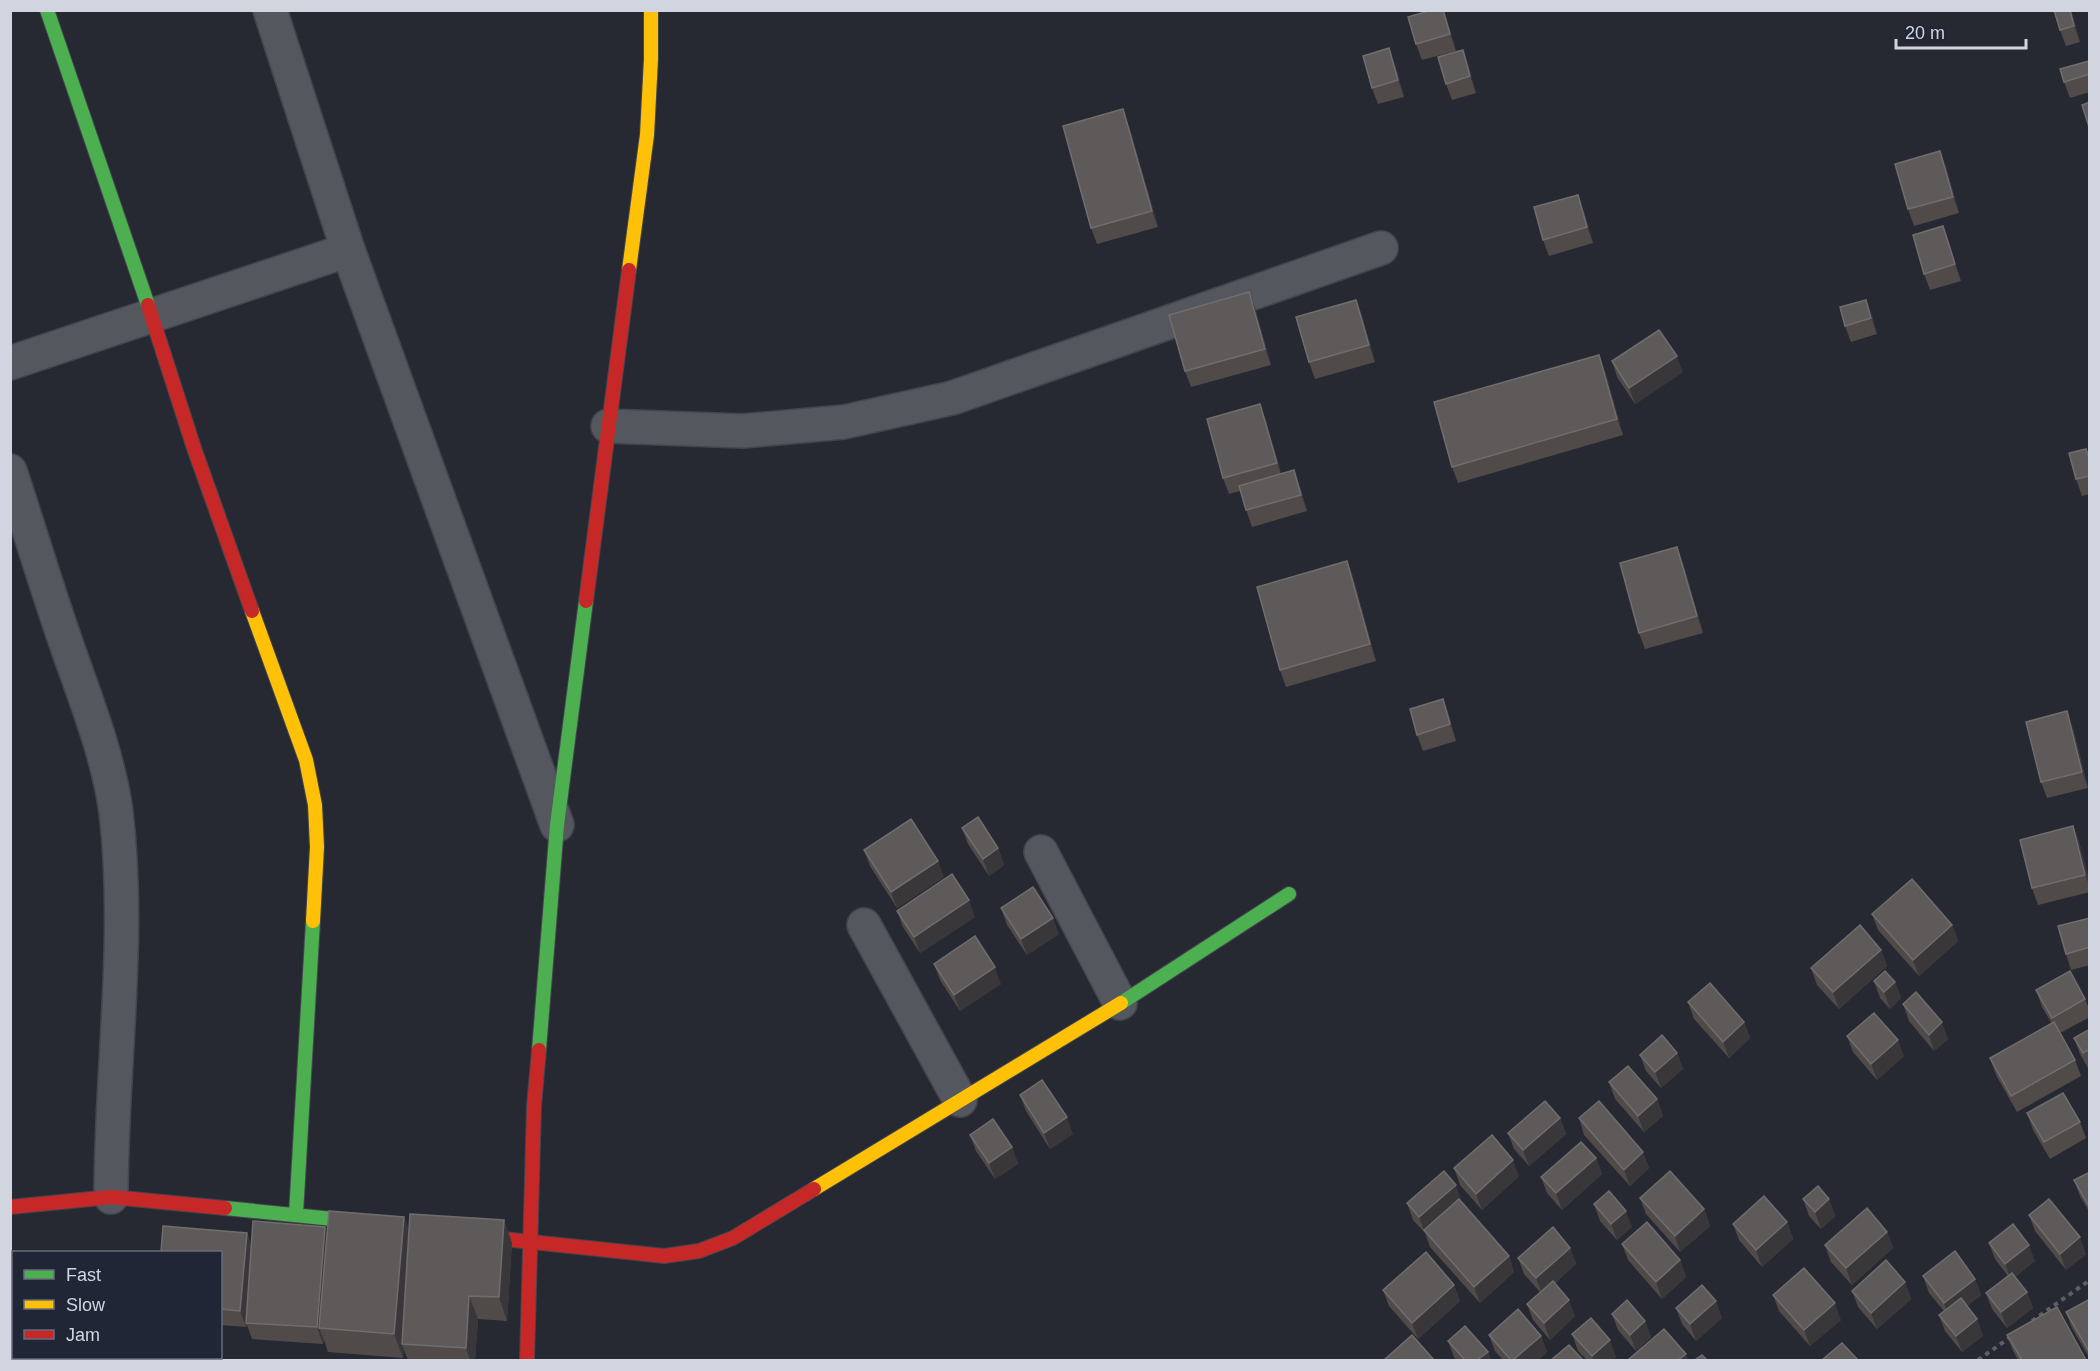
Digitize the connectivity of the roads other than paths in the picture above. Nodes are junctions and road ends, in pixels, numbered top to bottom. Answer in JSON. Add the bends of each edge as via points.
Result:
{"nodes":[{"id":1,"x":47,"y":10,"type":"edge"},
{"id":2,"x":270,"y":10,"type":"edge"},
{"id":3,"x":651,"y":10,"type":"edge"},
{"id":4,"x":1381,"y":248,"type":"dead end"},
{"id":5,"x":348,"y":250,"type":"junction"},
{"id":6,"x":152,"y":316,"type":"junction"},
{"id":7,"x":10,"y":363,"type":"edge"},
{"id":8,"x":608,"y":426,"type":"junction"},
{"id":9,"x":10,"y":471,"type":"edge"},
{"id":10,"x":557,"y":825,"type":"junction"},
{"id":11,"x":1041,"y":852,"type":"dead end"},
{"id":12,"x":1290,"y":894,"type":"dead end"},
{"id":13,"x":864,"y":926,"type":"dead end"},
{"id":14,"x":1119,"y":1003,"type":"junction"},
{"id":15,"x":960,"y":1100,"type":"junction"},
{"id":16,"x":111,"y":1197,"type":"junction"},
{"id":17,"x":10,"y":1207,"type":"edge"},
{"id":18,"x":296,"y":1214,"type":"junction"},
{"id":19,"x":389,"y":1226,"type":"edge"},
{"id":20,"x":447,"y":1232,"type":"edge"},
{"id":21,"x":529,"y":1242,"type":"junction"},
{"id":22,"x":527,"y":1360,"type":"edge"}],
"edges":[{"from":1,"to":6,"type":"street"},
{"from":2,"to":5,"type":"street"},
{"from":3,"to":8,"type":"street","via":[[647,135]]},
{"from":4,"to":8,"type":"street","via":[[952,398],[908,409],[844,422],[742,431]]},
{"from":5,"to":6,"type":"street"},
{"from":5,"to":10,"type":"street"},
{"from":6,"to":7,"type":"street"},
{"from":6,"to":18,"type":"street","via":[[194,448],[306,760],[315,805]]},
{"from":8,"to":10,"type":"street"},
{"from":9,"to":16,"type":"street","via":[[101,743],[116,811],[122,922]]},
{"from":10,"to":21,"type":"street","via":[[534,1106]]},
{"from":11,"to":14,"type":"street"},
{"from":12,"to":14,"type":"street"},
{"from":13,"to":15,"type":"street"},
{"from":14,"to":15,"type":"street"},
{"from":15,"to":21,"type":"street","via":[[733,1238],[699,1251],[664,1256]]},
{"from":16,"to":17,"type":"street"},
{"from":16,"to":18,"type":"street"},
{"from":18,"to":19,"type":"street"},
{"from":20,"to":21,"type":"street"},
{"from":21,"to":22,"type":"street"}]}
